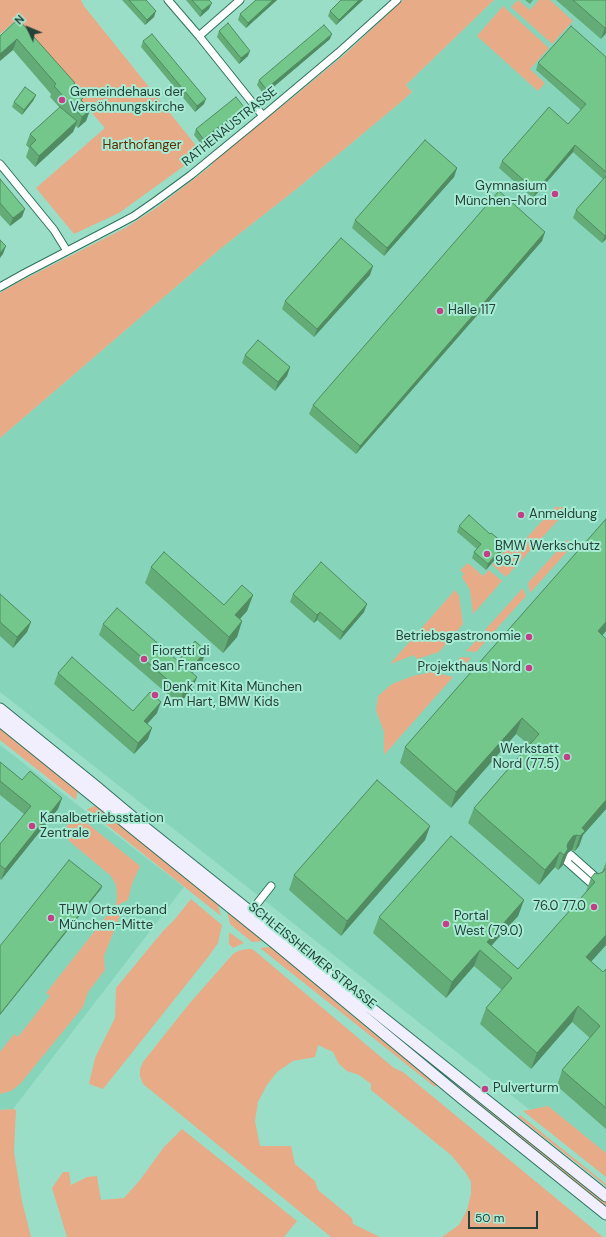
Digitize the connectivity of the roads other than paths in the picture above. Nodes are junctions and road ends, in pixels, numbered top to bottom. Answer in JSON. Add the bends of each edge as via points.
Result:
{"nodes":[{"id":1,"x":168,"y":0,"type":"edge"},
{"id":2,"x":240,"y":0,"type":"edge"},
{"id":3,"x":396,"y":0,"type":"edge"},
{"id":4,"x":199,"y":36,"type":"junction"},
{"id":5,"x":263,"y":116,"type":"junction"},
{"id":6,"x":0,"y":164,"type":"edge"},
{"id":7,"x":67,"y":251,"type":"junction"},
{"id":8,"x":0,"y":287,"type":"edge"},
{"id":9,"x":0,"y":709,"type":"edge"},
{"id":10,"x":0,"y":721,"type":"edge"},
{"id":11,"x":271,"y":886,"type":"dead end"},
{"id":12,"x":256,"y":905,"type":"dead end"},
{"id":13,"x":606,"y":1196,"type":"edge"},
{"id":14,"x":606,"y":1214,"type":"edge"}],
"edges":[{"from":1,"to":4,"type":"street"},
{"from":2,"to":4,"type":"street"},
{"from":3,"to":5,"type":"street","name":"RATHENAUSTRASSE"},
{"from":4,"to":5,"type":"street"},
{"from":5,"to":7,"type":"street","name":"RATHENAUSTRASSE","via":[[191,175],[134,216]]},
{"from":6,"to":7,"type":"street","via":[[54,230]]},
{"from":7,"to":8,"type":"street","name":"RATHENAUSTRASSE"},
{"from":9,"to":13,"type":"main road","name":"SCHLEISSHEIMER STRASSE"},
{"from":10,"to":14,"type":"main road","name":"SCHLEISSHEIMER STRASSE"},
{"from":11,"to":12,"type":"street"}]}
